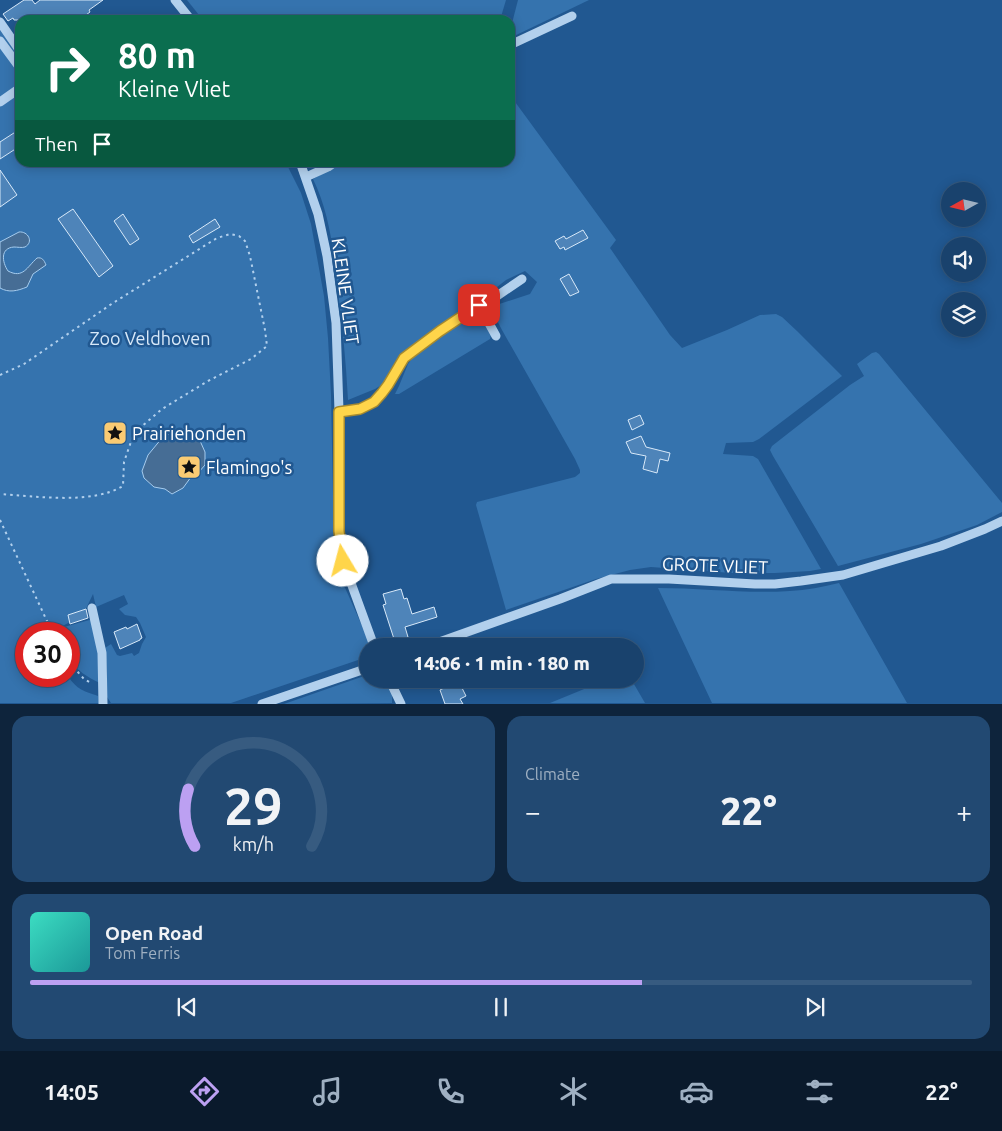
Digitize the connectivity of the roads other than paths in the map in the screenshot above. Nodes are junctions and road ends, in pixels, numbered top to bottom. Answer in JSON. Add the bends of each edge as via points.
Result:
{"nodes":[{"id":1,"x":174,"y":0,"type":"edge"},
{"id":2,"x":186,"y":15,"type":"edge"},
{"id":3,"x":572,"y":16,"type":"dead end"},
{"id":4,"x":0,"y":22,"type":"edge"},
{"id":5,"x":0,"y":41,"type":"edge"},
{"id":6,"x":515,"y":43,"type":"edge"},
{"id":7,"x":15,"y":44,"type":"edge"},
{"id":8,"x":15,"y":61,"type":"edge"},
{"id":9,"x":15,"y":91,"type":"edge"},
{"id":10,"x":0,"y":101,"type":"edge"},
{"id":11,"x":302,"y":167,"type":"edge"},
{"id":12,"x":329,"y":167,"type":"edge"},
{"id":13,"x":306,"y":177,"type":"junction"},
{"id":14,"x":522,"y":279,"type":"dead end"},
{"id":15,"x":479,"y":305,"type":"junction"},
{"id":16,"x":496,"y":336,"type":"dead end"},
{"id":17,"x":339,"y":412,"type":"junction"},
{"id":18,"x":1002,"y":521,"type":"edge"},
{"id":19,"x":92,"y":608,"type":"dead end"},
{"id":20,"x":371,"y":638,"type":"edge"},
{"id":21,"x":450,"y":638,"type":"edge"},
{"id":22,"x":359,"y":671,"type":"edge"},
{"id":23,"x":393,"y":688,"type":"edge"},
{"id":24,"x":103,"y":704,"type":"edge"},
{"id":25,"x":262,"y":704,"type":"edge"},
{"id":26,"x":401,"y":704,"type":"edge"}],
"edges":[{"from":1,"to":2,"type":"street"},
{"from":3,"to":6,"type":"street"},
{"from":4,"to":7,"type":"street"},
{"from":5,"to":8,"type":"street"},
{"from":9,"to":10,"type":"street"},
{"from":11,"to":13,"type":"street","name":"KLEINE VLIET"},
{"from":12,"to":13,"type":"street"},
{"from":13,"to":17,"type":"street","name":"KLEINE VLIET","via":[[327,256],[336,323]]},
{"from":14,"to":15,"type":"street"},
{"from":15,"to":16,"type":"street"},
{"from":15,"to":17,"type":"street","via":[[404,358],[374,402],[360,409]]},
{"from":17,"to":20,"type":"street","name":"KLEINE VLIET","via":[[339,531],[343,561]]},
{"from":18,"to":21,"type":"street","name":"GROTE VLIET","via":[[941,546],[843,575],[775,584],[611,579]]},
{"from":19,"to":24,"type":"street","via":[[102,654]]},
{"from":22,"to":25,"type":"street"},
{"from":23,"to":26,"type":"street"}]}
